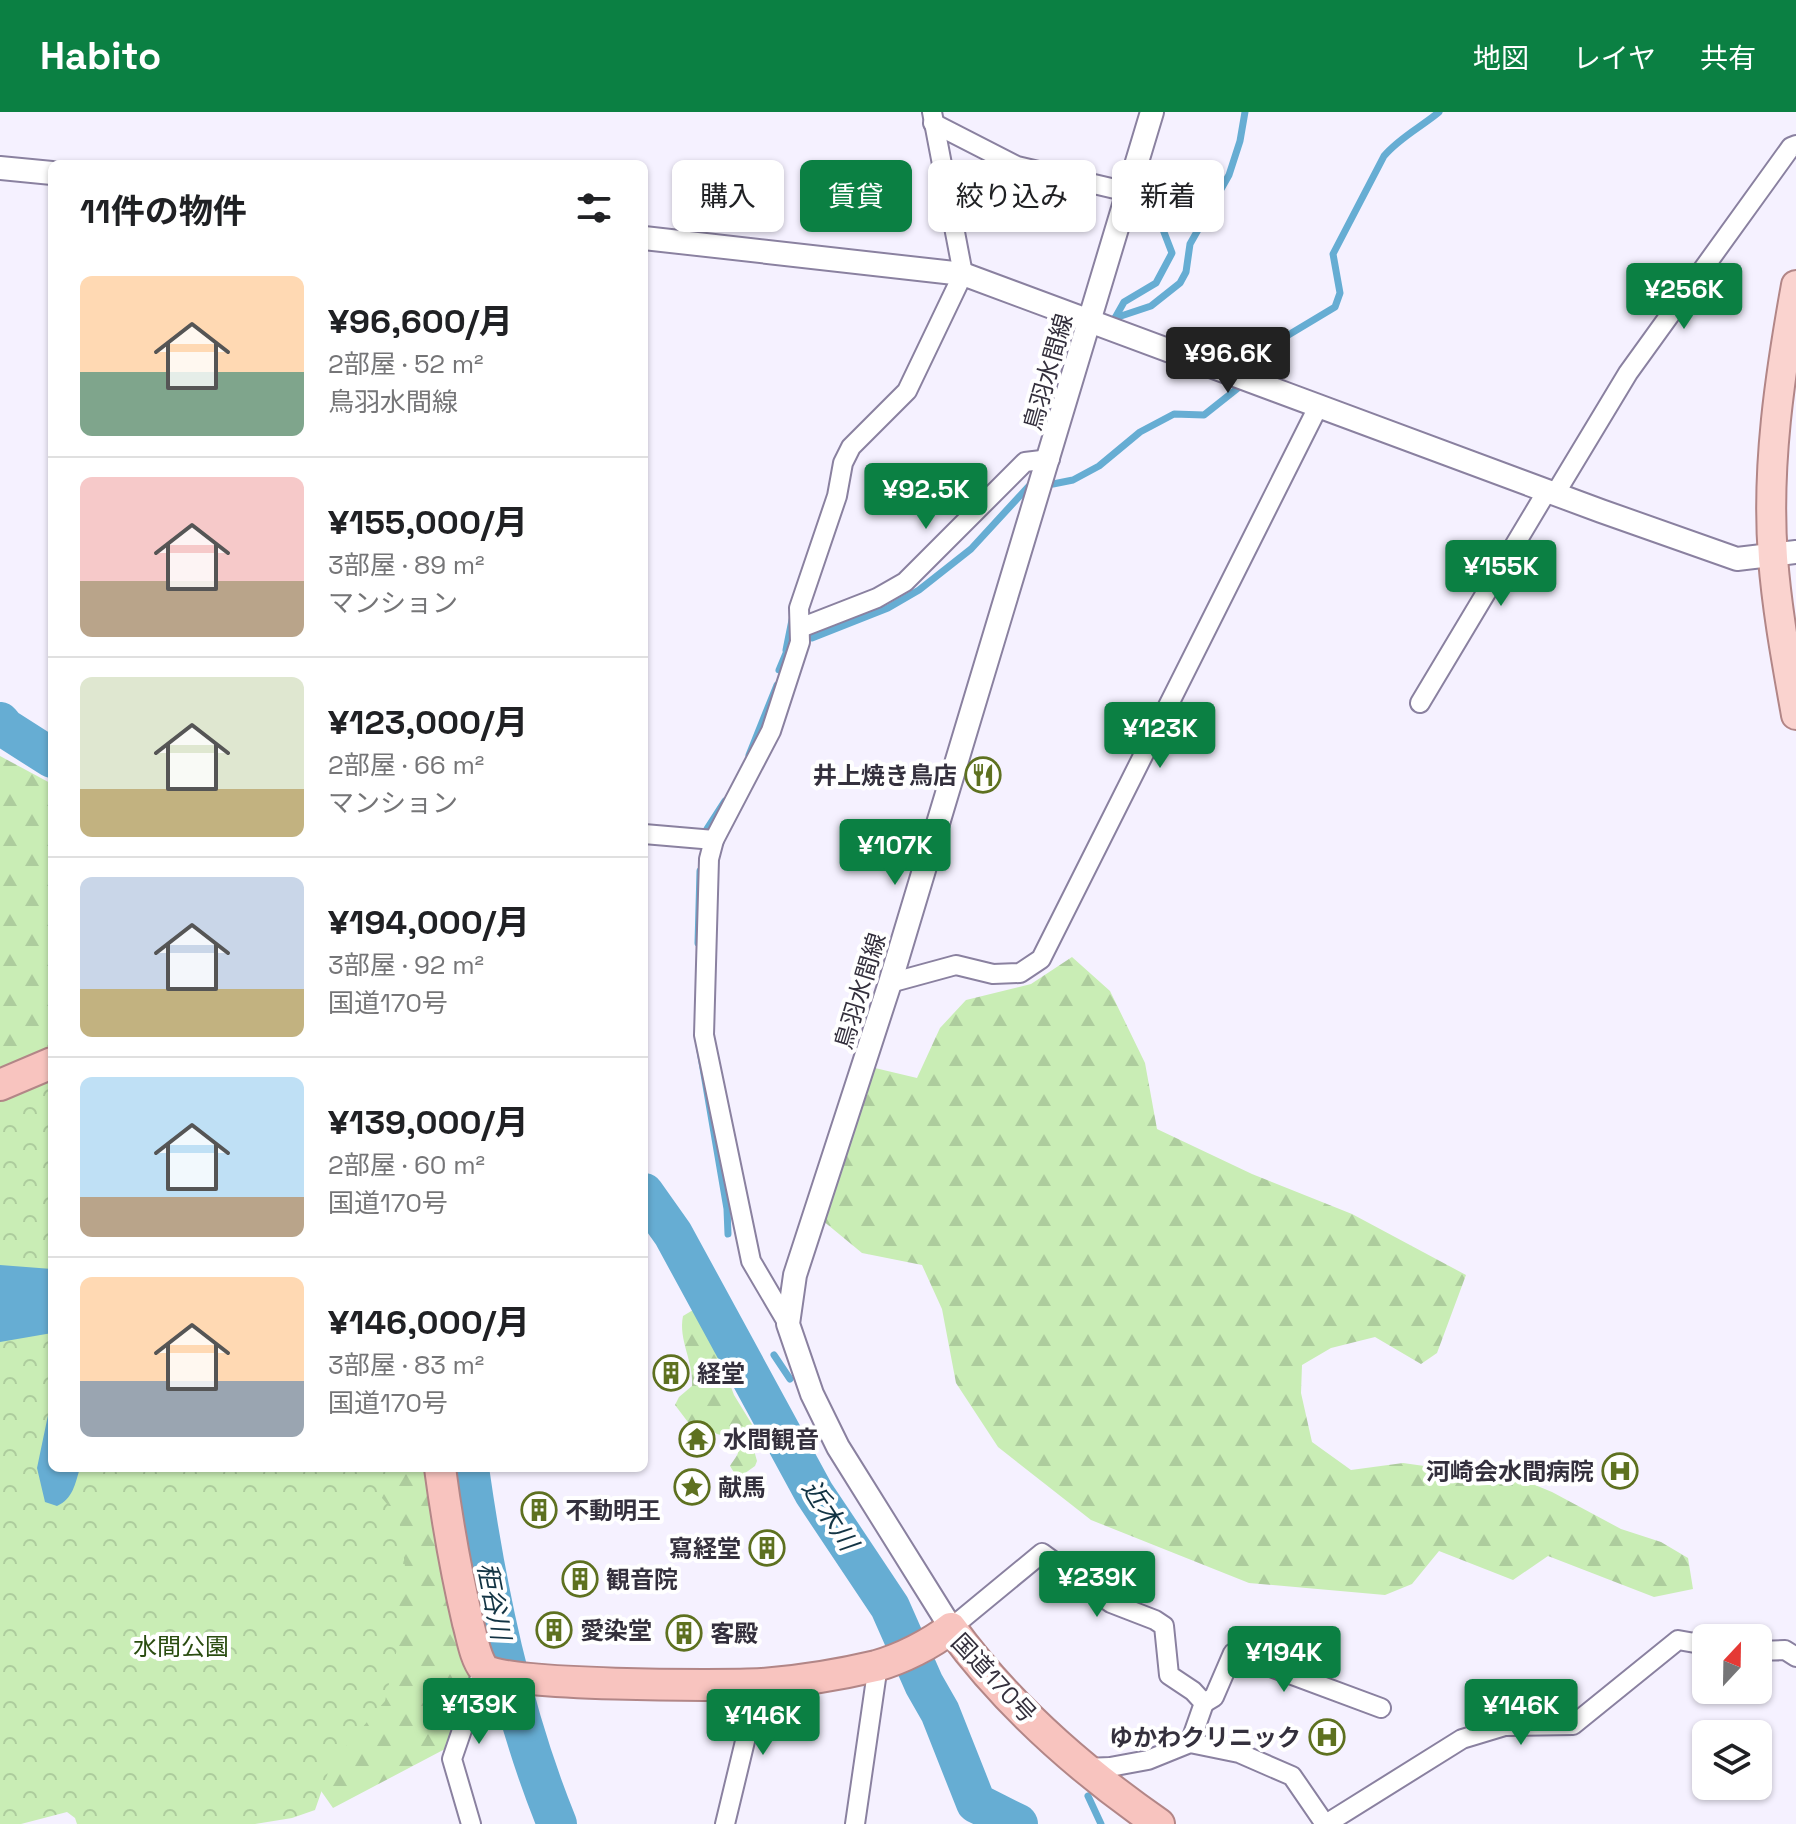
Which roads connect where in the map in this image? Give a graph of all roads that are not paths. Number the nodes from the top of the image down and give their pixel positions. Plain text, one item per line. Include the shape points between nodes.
1 (1152, 112) edge
2 (933, 118) edge
3 (1796, 145) edge
4 (1138, 160) edge
5 (0, 168) edge
6 (48, 173) edge
7 (1112, 188) edge
8 (1116, 232) edge
9 (648, 238) edge
10 (963, 274) junction
11 (1796, 285) edge
12 (1091, 319) junction
13 (1319, 405) junction
14 (1050, 459) junction
15 (1551, 493) junction
16 (1784, 554) edge
17 (800, 628) junction
18 (1420, 703) dead end
19 (1796, 715) edge
20 (648, 834) edge
21 (714, 840) junction
22 (890, 983) junction
23 (48, 1065) edge
24 (0, 1085) edge
25 (788, 1324) junction
26 (441, 1472) edge
27 (944, 1634) junction
28 (1692, 1642) edge
29 (1772, 1650) edge
30 (1796, 1657) edge
31 (884, 1663) junction
32 (488, 1672) junction
33 (746, 1685) junction
34 (1204, 1703) junction
35 (1381, 1708) dead end
36 (1190, 1743) junction
37 (1084, 1768) junction
38 (471, 1824) edge
39 (725, 1824) edge
40 (855, 1824) edge
41 (1159, 1824) edge
42 (1325, 1824) edge

1 - 4 street, 鳥羽水間線
2 - 7 street via 1017,166
2 - 10 street
3 - 15 street via 1628,373
5 - 6 street
8 - 12 street, 鳥羽水間線
9 - 10 street
10 - 12 street
10 - 17 street via 907,391 851,447 843,463 799,608
11 - 16 main road via 1774,449
12 - 13 street
12 - 14 street, 鳥羽水間線
13 - 15 street
13 - 22 street via 1041,959 1020,973 993,974 956,965
14 - 17 street via 1025,462 905,582
14 - 22 street, 鳥羽水間線
15 - 16 street via 1737,559
15 - 18 street
16 - 19 main road
17 - 21 street via 771,731
20 - 21 street
21 - 25 street via 707,891 704,1035 751,1261
22 - 25 street, 鳥羽水間線 via 795,1275
23 - 24 highway
25 - 27 street, 鳥羽水間線 via 812,1394 838,1447
26 - 32 highway via 459,1585 473,1642
27 - 31 highway, 国道170号
27 - 34 street via 1042,1553 1111,1603 1164,1626 1169,1675
27 - 37 highway, 国道170号
28 - 42 street via 1678,1640 1573,1725 1505,1726 1462,1739
29 - 30 street
31 - 33 highway, 国道170号
31 - 40 street
32 - 33 highway, 国道170号 via 545,1681
32 - 38 street via 452,1759
33 - 39 street via 746,1737
34 - 35 street via 1214,1697 1233,1653
34 - 36 street
36 - 37 street via 1148,1760
36 - 42 street via 1239,1753 1292,1776
37 - 41 highway, 国道170号

